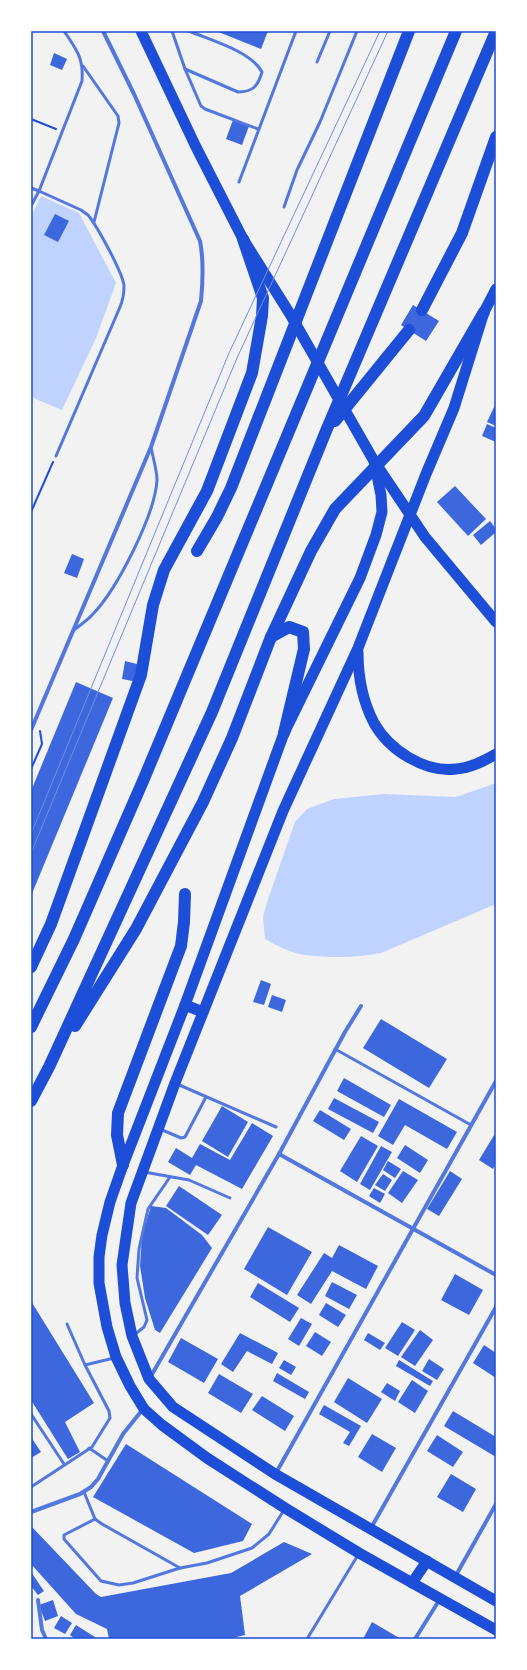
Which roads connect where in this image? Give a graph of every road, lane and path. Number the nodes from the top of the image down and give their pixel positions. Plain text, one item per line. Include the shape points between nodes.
1 (64, 31) edge
2 (103, 31) edge
3 (141, 31) edge
4 (172, 31) edge
5 (189, 31) edge
6 (296, 31) edge
7 (330, 31) edge
8 (357, 31) edge
9 (409, 31) edge
10 (456, 31) edge
11 (496, 31) edge
12 (317, 62) dead end
13 (83, 66) junction
14 (185, 69) junction
15 (31, 119) edge
16 (258, 128) junction
17 (63, 132) junction
18 (496, 137) edge
19 (239, 182) dead end
20 (31, 188) edge
21 (39, 191) junction
22 (31, 206) edge
23 (284, 207) dead end
24 (94, 222) junction
25 (243, 239) junction
26 (496, 289) edge
27 (422, 310) dead end
28 (484, 312) junction
29 (409, 330) dead end
30 (326, 431) junction
31 (151, 447) junction
32 (56, 456) joint
33 (374, 461) junction
34 (31, 512) edge
35 (196, 551) dead end
36 (496, 622) edge
37 (72, 631) junction
38 (271, 637) junction
39 (358, 648) junction
40 (31, 730) edge
41 (284, 733) junction
42 (42, 744) dead end
43 (496, 754) edge
44 (32, 768) edge
45 (184, 894) dead end
46 (31, 967) edge
47 (185, 1005) junction
48 (361, 1006) dead end
49 (204, 1012) junction
50 (31, 1027) edge
51 (335, 1049) junction
52 (49, 1067) junction
53 (496, 1081) edge
54 (175, 1083) junction
55 (206, 1097) junction
56 (31, 1101) edge
57 (472, 1125) junction
58 (276, 1127) dead end
59 (158, 1129) junction
60 (278, 1154) junction
61 (123, 1165) junction
62 (142, 1172) junction
63 (170, 1177) junction
64 (230, 1198) dead end
65 (414, 1228) junction
66 (496, 1275) edge
67 (496, 1307) edge
68 (67, 1324) dead end
69 (132, 1336) junction
70 (116, 1357) junction
71 (85, 1365) junction
72 (149, 1379) junction
73 (144, 1409) junction
74 (31, 1414) edge
75 (89, 1448) junction
76 (108, 1461) junction
77 (64, 1464) junction
78 (275, 1474) junction
79 (31, 1487) edge
80 (84, 1492) junction
81 (496, 1504) edge
82 (285, 1508) junction
83 (31, 1512) edge
84 (95, 1518) junction
85 (370, 1529) junction
86 (359, 1553) junction
87 (427, 1561) junction
88 (180, 1568) junction
89 (455, 1577) junction
90 (412, 1583) junction
91 (440, 1599) junction
92 (38, 1600) dead end
93 (496, 1601) edge
94 (496, 1630) edge
95 (46, 1639) edge
96 (306, 1639) edge
97 (415, 1639) edge

1 - 13 lane
2 - 31 street via 200,241 203,256 201,301
3 - 25 highway
4 - 14 lane
5 - 14 lane via 246,55 262,72 259,83 253,90 238,92
6 - 16 lane
7 - 12 lane
8 - 23 lane
9 - 35 highway via 231,488
10 - 50 highway via 143,781 74,939
11 - 30 highway
13 - 17 lane via 82,80
13 - 24 lane via 118,116 119,123
14 - 16 lane via 201,106
15 - 17 path
16 - 19 lane
17 - 21 lane
18 - 27 highway via 462,233
20 - 21 lane
21 - 22 lane
21 - 24 lane via 81,210
24 - 32 lane via 123,280 124,298
25 - 33 highway via 290,314
25 - 46 highway via 263,298 252,373 207,491 164,570 153,605 141,675 51,924
26 - 28 highway
28 - 38 highway via 424,416 335,509 311,551
28 - 39 highway via 454,408
29 - 30 highway
30 - 52 highway via 212,712
31 - 37 street
31 - 37 lane via 157,479 156,491 128,564 92,615
32 - 34 path
33 - 36 highway via 425,537
33 - 41 highway via 382,512 376,535 360,578
37 - 40 street
38 - 41 highway via 289,626 303,632 305,638
38 - 52 highway via 232,738 203,802 136,929
39 - 43 highway via 358,668 367,706 374,723 394,747 411,758 438,769 455,770 472,766
39 - 49 highway via 284,810
41 - 47 highway
42 - 44 path
45 - 61 highway via 181,946 118,1113 117,1135
47 - 49 highway
47 - 61 highway
48 - 51 street
49 - 54 highway
51 - 57 lane
51 - 60 street
52 - 56 highway
53 - 57 street
54 - 55 lane
54 - 59 highway
55 - 58 lane
55 - 59 lane via 185,1137 181,1138
57 - 65 street
59 - 62 highway
60 - 65 street
60 - 72 street
61 - 70 highway via 110,1202 99,1257 102,1302
62 - 63 lane
62 - 69 highway via 131,1203 122,1265 125,1303
63 - 64 lane via 188,1180
63 - 69 lane via 154,1198 144,1221 139,1249 138,1278 147,1320 144,1327
65 - 66 street
65 - 78 street
67 - 85 street
68 - 71 lane
69 - 72 highway
70 - 71 lane
70 - 73 highway
71 - 75 lane via 110,1411 110,1418
72 - 78 highway via 173,1407
73 - 76 street via 129,1427
73 - 82 highway via 184,1442
74 - 77 lane
75 - 76 lane
75 - 77 lane
76 - 80 street via 95,1483
77 - 79 lane
78 - 85 highway
80 - 83 street
80 - 84 lane
81 - 89 street
82 - 86 highway
82 - 88 lane via 263,1540 252,1548 207,1563
84 - 88 lane
84 - 88 lane via 63,1536 101,1581 115,1585 133,1583
85 - 87 highway
86 - 90 highway
86 - 96 lane
87 - 89 highway
87 - 90 highway
89 - 93 highway
90 - 91 highway
91 - 94 highway
91 - 97 street
92 - 95 street via 42,1630

